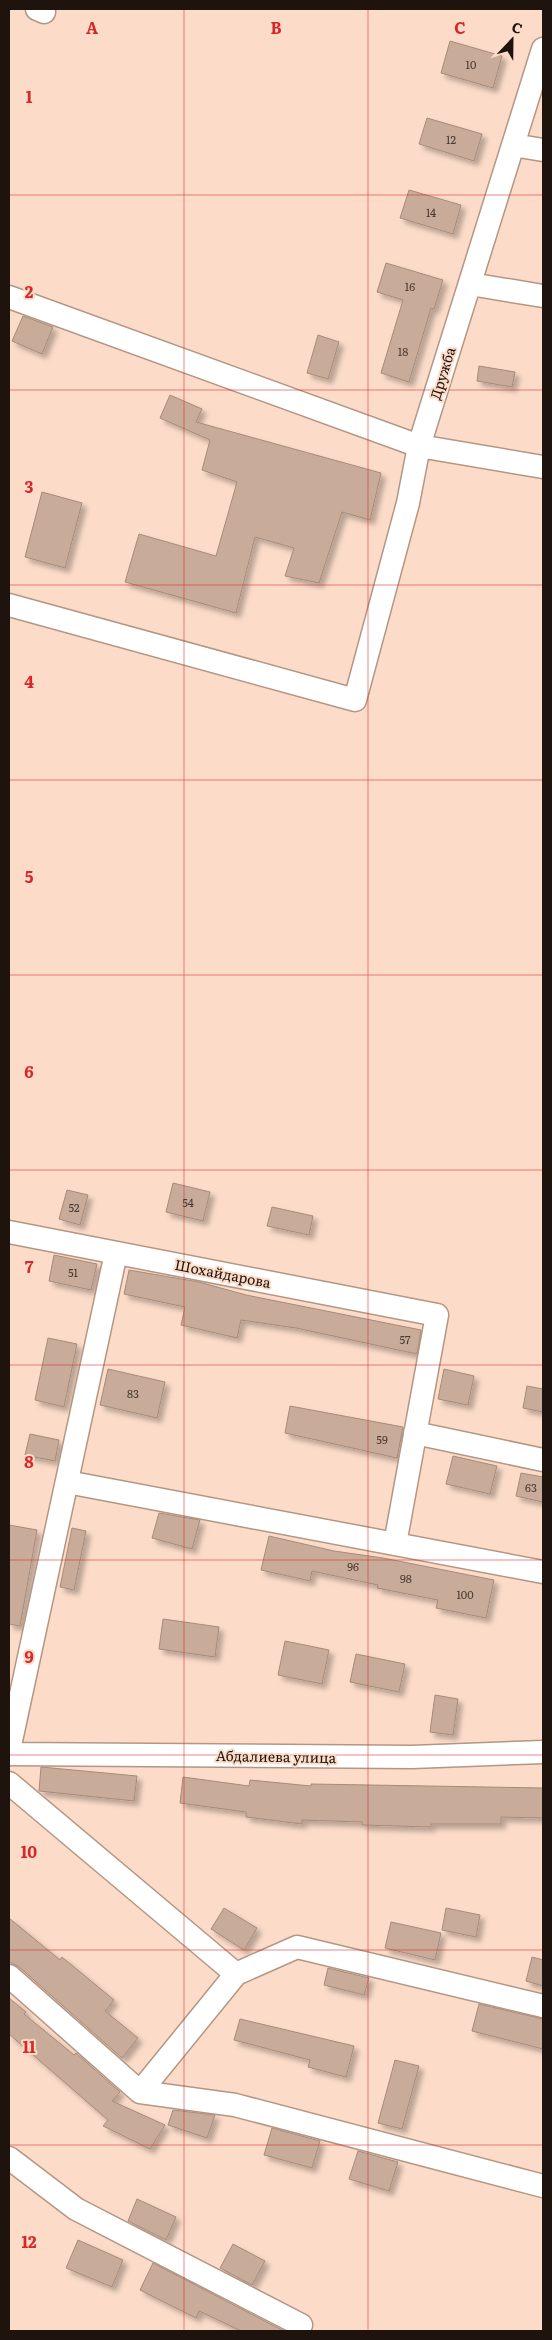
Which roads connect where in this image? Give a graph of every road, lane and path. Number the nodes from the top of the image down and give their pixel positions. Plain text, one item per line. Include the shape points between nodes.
1 (543, 49) edge
2 (513, 144) junction
3 (543, 150) edge
4 (470, 284) junction
5 (543, 296) edge
6 (9, 297) edge
7 (420, 446) junction
8 (543, 467) edge
9 (9, 605) edge
10 (9, 1232) edge
11 (116, 1253) junction
12 (415, 1433) junction
13 (543, 1460) edge
14 (67, 1482) junction
15 (395, 1544) junction
16 (543, 1572) edge
17 (9, 1752) edge
18 (543, 1752) edge
19 (9, 1783) edge
20 (236, 1974) junction
21 (9, 1976) edge
22 (543, 2006) edge
23 (140, 2092) junction
24 (9, 2158) edge
25 (543, 2186) edge
26 (301, 2325) dead end

1 - 2 street, Дружба
2 - 3 street
2 - 4 street, Дружба
4 - 5 street
4 - 7 street, Дружба
6 - 7 street
7 - 8 street
7 - 9 street, Дружба via 408,503 355,700
10 - 11 street, Шохайдарова
11 - 12 street, Шохайдарова via 437,1315
11 - 14 street
12 - 13 street
12 - 15 street
14 - 15 street
14 - 17 street
15 - 16 street
17 - 18 street, Абдалиева улица via 412,1757
19 - 20 street
20 - 22 street via 297,1946
20 - 23 street
21 - 23 street
23 - 25 street via 235,2105
24 - 26 street via 76,2209

